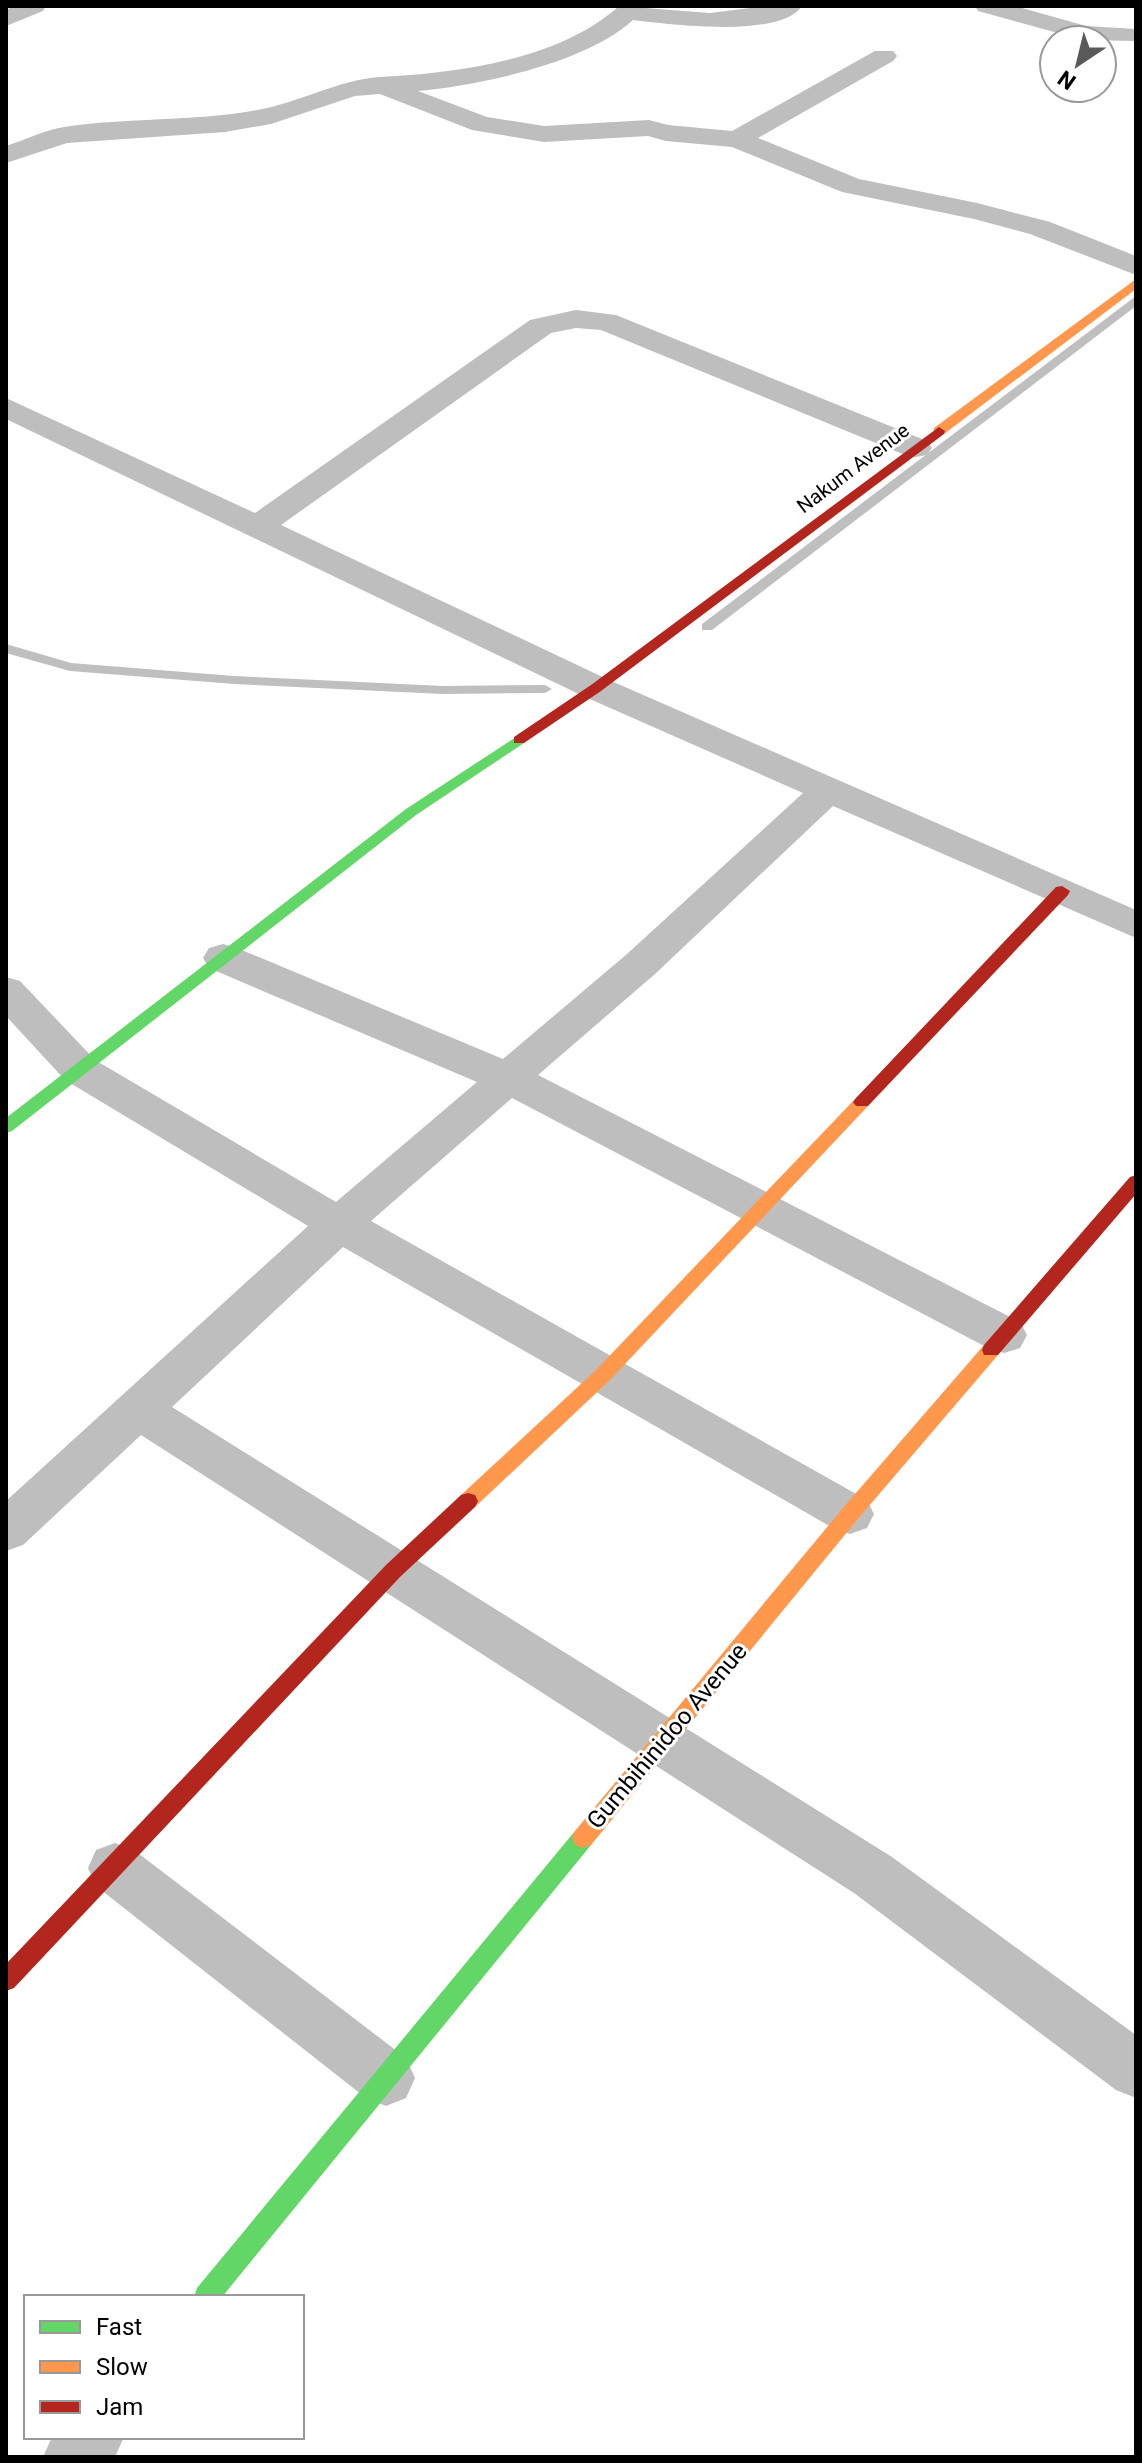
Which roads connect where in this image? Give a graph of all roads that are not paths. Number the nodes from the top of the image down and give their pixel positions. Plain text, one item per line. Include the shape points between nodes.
1 (34, 6) edge
2 (790, 6) edge
3 (987, 6) edge
4 (631, 9) edge
5 (6, 19) edge
6 (1129, 35) dead end
7 (884, 56) dead end
8 (380, 85) junction
9 (737, 139) junction
10 (6, 155) edge
11 (1136, 266) edge
12 (1136, 283) edge
13 (6, 407) edge
14 (916, 448) junction
15 (257, 527) junction
16 (596, 688) junction
17 (829, 789) junction
18 (1062, 891) junction
19 (1136, 925) edge
20 (223, 958) junction
21 (6, 991) edge
22 (80, 1070) junction
23 (508, 1078) junction
24 (6, 1127) edge
25 (1136, 1182) edge
26 (761, 1208) junction
27 (339, 1224) junction
28 (1004, 1335) junction
29 (602, 1376) junction
30 (138, 1409) junction
31 (850, 1514) junction
32 (6, 1531) edge
33 (393, 1571) junction
34 (664, 1741) junction
35 (115, 1868) junction
36 (6, 1980) edge
37 (1136, 2070) edge
38 (386, 2078) junction
39 (208, 2295) edge
40 (90, 2439) edge
41 (75, 2457) edge

1 - 5 street
2 - 4 street via 763,18 719,21
3 - 6 street via 1085,33
4 - 8 street via 573,47 449,80
7 - 9 street
8 - 9 street via 481,124 544,134 638,128
8 - 10 street via 271,116 64,135
9 - 11 street via 852,186 1040,228
12 - 14 street, Nakum Avenue
13 - 15 street
14 - 15 street via 606,321 576,319 541,326
14 - 16 street, Nakum Avenue
15 - 16 street
16 - 17 street
16 - 20 street, Nakum Avenue via 411,812
17 - 18 street
17 - 23 street via 641,964
18 - 19 street
18 - 26 street
20 - 22 street, Nakum Avenue
20 - 23 street
21 - 22 street
22 - 24 street, Nakum Avenue
22 - 27 street
23 - 26 street
23 - 27 street
25 - 28 street, Gumbihinidoo Avenue
26 - 28 street
26 - 29 street
27 - 29 street
27 - 30 street
28 - 31 street, Gumbihinidoo Avenue
29 - 31 street
29 - 33 street
30 - 32 street
30 - 33 street
31 - 34 street, Gumbihinidoo Avenue
33 - 34 street
33 - 35 street
34 - 37 street via 873,1875
34 - 38 street, Gumbihinidoo Avenue
35 - 36 street
35 - 38 street
38 - 39 street, Gumbihinidoo Avenue
40 - 41 street

